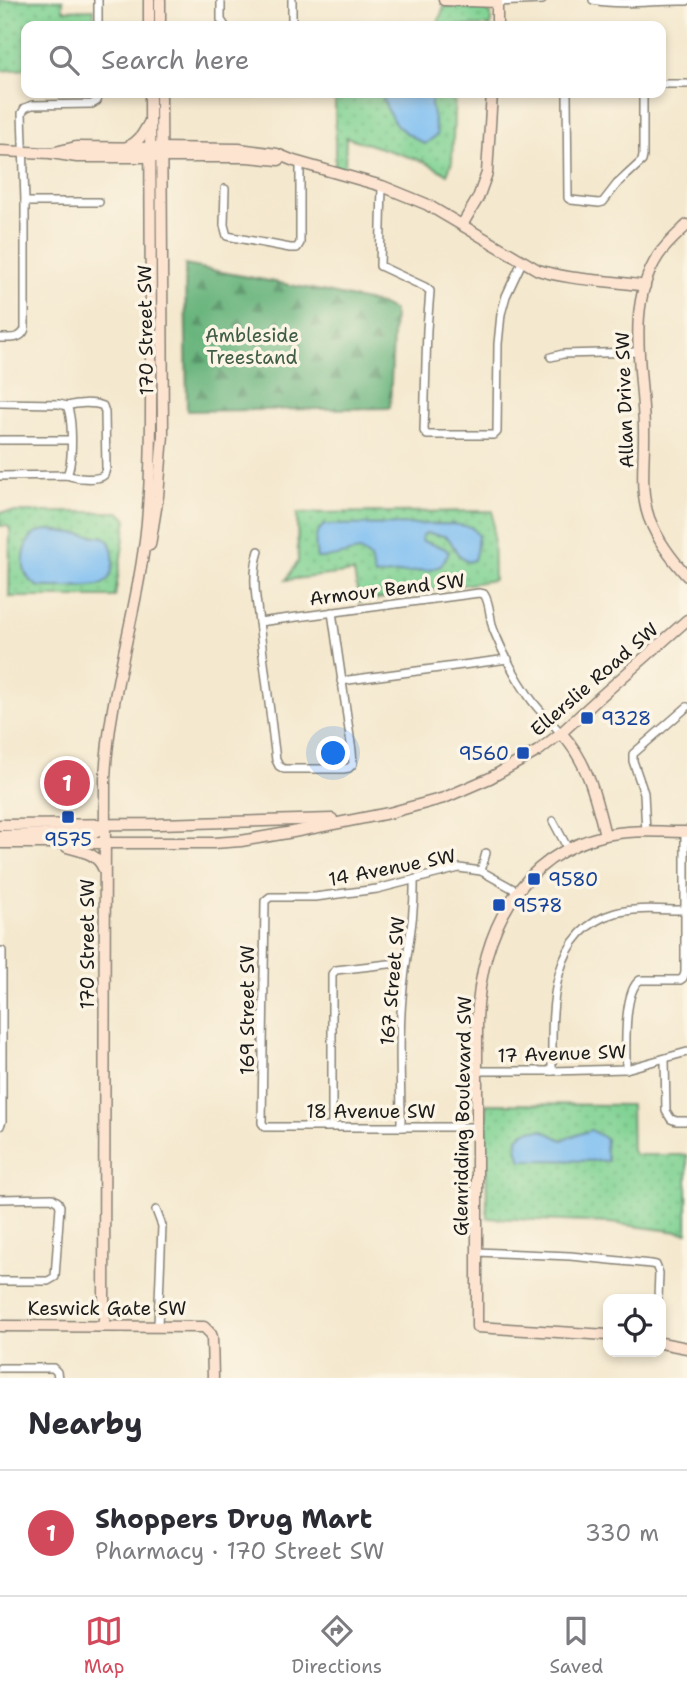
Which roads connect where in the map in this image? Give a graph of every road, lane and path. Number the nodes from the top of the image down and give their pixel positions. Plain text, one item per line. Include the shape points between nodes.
1 (98, 0) edge
2 (149, 0) edge
3 (160, 0) edge
4 (221, 0) edge
5 (292, 0) edge
6 (444, 0) edge
7 (542, 0) edge
8 (593, 0) edge
9 (687, 1) edge
10 (497, 2) junction
11 (98, 21) edge
12 (149, 21) edge
13 (160, 21) edge
14 (222, 21) edge
15 (292, 21) edge
16 (497, 21) edge
17 (666, 84) edge
18 (687, 84) edge
19 (97, 98) edge
20 (150, 98) edge
21 (160, 98) edge
22 (492, 98) edge
23 (567, 98) edge
24 (643, 98) edge
25 (150, 120) junction
26 (127, 148) junction
27 (0, 151) edge
28 (23, 152) junction
29 (51, 153) junction
30 (155, 153) junction
31 (134, 158) junction
32 (297, 162) junction
33 (150, 180) junction
34 (382, 186) junction
35 (225, 189) dead end
36 (25, 202) junction
37 (99, 202) dead end
38 (462, 225) junction
39 (687, 225) edge
40 (522, 262) junction
41 (645, 286) junction
42 (0, 338) edge
43 (639, 352) junction
44 (551, 357) dead end
45 (0, 403) edge
46 (67, 406) junction
47 (0, 440) edge
48 (70, 440) junction
49 (67, 475) junction
50 (0, 477) edge
51 (259, 551) dead end
52 (142, 565) junction
53 (687, 576) edge
54 (332, 612) junction
55 (687, 620) edge
56 (259, 622) junction
57 (508, 659) junction
58 (341, 681) junction
59 (687, 708) edge
60 (561, 733) junction
61 (364, 818) junction
62 (553, 821) dead end
63 (229, 822) junction
64 (104, 824) junction
65 (0, 825) edge
66 (646, 832) junction
67 (686, 832) edge
68 (606, 835) junction
69 (0, 836) edge
70 (0, 843) edge
71 (53, 843) junction
72 (105, 844) junction
73 (568, 849) junction
74 (486, 853) dead end
75 (481, 871) junction
76 (104, 874) junction
77 (414, 880) junction
78 (517, 891) junction
79 (266, 899) joint
80 (685, 910) junction
81 (2, 951) dead end
82 (406, 962) junction
83 (1, 984) edge
84 (687, 1052) edge
85 (665, 1059) junction
86 (626, 1069) junction
87 (478, 1071) junction
88 (552, 1071) junction
89 (687, 1121) edge
90 (264, 1125) joint
91 (0, 1126) edge
92 (332, 1126) junction
93 (401, 1127) junction
94 (477, 1127) junction
95 (0, 1199) edge
96 (156, 1210) dead end
97 (477, 1252) junction
98 (0, 1281) edge
99 (658, 1294) edge
100 (0, 1326) edge
101 (104, 1326) junction
102 (158, 1326) junction
103 (603, 1335) edge
104 (666, 1344) edge
105 (687, 1348) edge
106 (0, 1368) edge
107 (58, 1378) edge
108 (213, 1378) edge

1 - 11 street
2 - 12 main road
3 - 13 main road
4 - 14 street
5 - 15 street
6 - 10 main road
7 - 10 street
8 - 9 street
10 - 16 main road
17 - 18 street
19 - 28 street via 88,105 25,108
20 - 25 main road, 170 Street SW
21 - 30 main road, 170 Street SW
22 - 38 main road via 487,173
23 - 24 street via 568,198 599,203 642,161
25 - 26 main road via 136,144
25 - 30 main road, 170 Street SW
26 - 29 main road via 76,147
26 - 30 main road
27 - 28 main road
28 - 29 main road
28 - 36 street
29 - 31 main road
30 - 31 main road
30 - 32 main road
30 - 33 main road, 170 Street SW
30 - 52 main road, 170 Street SW via 163,435 152,540
31 - 33 main road
32 - 34 main road
32 - 35 street via 297,248 227,236
33 - 52 main road, 170 Street SW via 151,443
34 - 38 main road
34 - 40 street via 380,266 430,291 427,435 497,432 501,314
36 - 37 street
36 - 42 street via 25,329 14,338
38 - 40 main road
39 - 41 main road, Allan Drive SW via 659,256
40 - 41 main road via 558,276
41 - 43 main road, Allan Drive SW via 639,310
43 - 44 street
43 - 53 main road, Allan Drive SW via 645,503 663,547
45 - 46 street
46 - 48 street
46 - 49 street via 103,406 106,469 99,477
47 - 48 street
48 - 49 street
49 - 50 street
51 - 56 street via 254,573
52 - 64 main road, 170 Street SW via 114,696
54 - 56 street, Armour Bend SW
54 - 57 street, Armour Bend SW via 484,594 493,629
54 - 58 street
55 - 60 main road, Ellerslie Road SW
56 - 58 street via 279,766 343,769 353,764
57 - 58 street
57 - 60 street, Armour Bend SW via 529,696
59 - 66 street via 633,757 644,793
60 - 61 main road, Ellerslie Road SW via 513,766 465,790 417,807
60 - 68 main road via 590,779
61 - 63 main road, Ellerslie Road SW
61 - 72 main road, Ellerslie Road SW via 241,841
62 - 73 street
63 - 64 main road, Ellerslie Road SW
63 - 72 main road via 211,827 118,829
64 - 65 main road, Ellerslie Road SW
64 - 69 main road via 93,833
64 - 72 main road, 170 Street SW
66 - 67 main road, Glenridding Boulevard SW
66 - 68 main road, Glenridding Boulevard SW
67 - 80 street
68 - 73 main road, Glenridding Boulevard SW
70 - 71 main road, Ellerslie Road SW
71 - 72 main road, Ellerslie Road SW
71 - 76 main road via 95,857
72 - 76 main road, 170 Street SW
73 - 78 main road, Glenridding Boulevard SW
74 - 75 street, 14 Avenue SW
75 - 77 street, 14 Avenue SW via 459,868
75 - 78 street, 14 Avenue SW
76 - 101 main road, 170 Street SW
77 - 79 street, 14 Avenue SW via 341,894
77 - 82 street, 167 Street SW
78 - 87 main road, Glenridding Boulevard SW via 498,923 486,958 478,1007
79 - 90 street, 169 Street SW
80 - 86 street via 683,978 639,980 632,988
80 - 88 street via 614,913 599,919 571,944 553,1003
81 - 83 street
82 - 92 street via 332,974
82 - 93 street, 167 Street SW via 400,1023
83 - 91 street
84 - 85 street, 17 Avenue SW
85 - 86 street, 17 Avenue SW
85 - 89 street via 666,1111 671,1119
86 - 88 street, 17 Avenue SW
87 - 88 street, 17 Avenue SW
87 - 94 main road, Glenridding Boulevard SW
90 - 92 street, 18 Avenue SW
92 - 93 street, 18 Avenue SW
93 - 94 street, 18 Avenue SW
94 - 97 main road, Glenridding Boulevard SW
95 - 98 street via 52,1198 60,1206 55,1278
96 - 102 street via 162,1226
97 - 99 street via 646,1262 656,1265
97 - 103 main road, Glenridding Boulevard SW via 477,1327
100 - 101 main road, Keswick Gate SW
101 - 102 main road, Keswick Gate SW
102 - 108 main road, Keswick Gate SW via 204,1327 213,1343
104 - 105 main road
106 - 107 street via 53,1368

